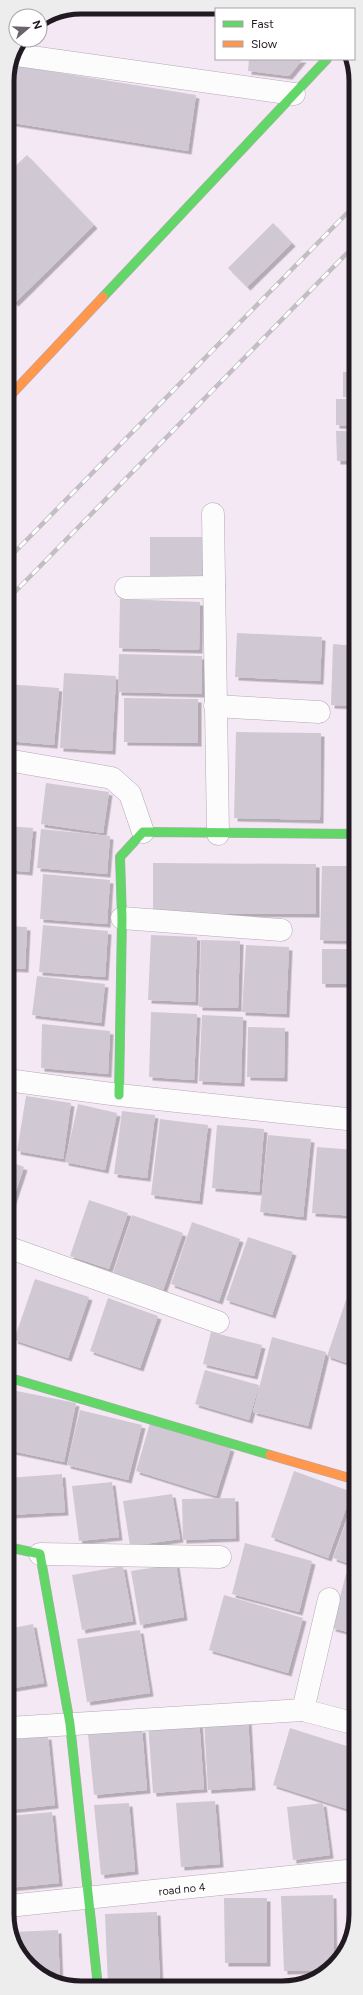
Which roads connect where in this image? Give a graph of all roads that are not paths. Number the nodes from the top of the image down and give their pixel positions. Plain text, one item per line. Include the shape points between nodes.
1 (19, 55) edge
2 (326, 60) edge
3 (294, 94) junction
4 (14, 392) edge
5 (213, 514) dead end
6 (214, 587) junction
7 (126, 588) dead end
8 (215, 706) junction
9 (319, 712) dead end
10 (14, 761) edge
11 (143, 832) junction
12 (218, 834) junction
13 (349, 834) edge
14 (122, 918) junction
15 (281, 930) dead end
16 (14, 1081) edge
17 (119, 1096) junction
18 (349, 1119) edge
19 (14, 1249) edge
20 (218, 1322) dead end
21 (14, 1379) edge
22 (349, 1478) edge
23 (14, 1548) edge
24 (40, 1554) junction
25 (220, 1557) dead end
26 (329, 1599) dead end
27 (303, 1710) junction
28 (349, 1722) edge
29 (70, 1724) junction
30 (14, 1728) edge
31 (349, 1871) edge
32 (90, 1899) junction
33 (14, 1905) edge
34 (97, 1981) edge

1 - 3 street
2 - 3 street
3 - 4 street
5 - 6 street
6 - 7 street
6 - 8 street
8 - 9 street
8 - 12 street
10 - 11 street via 112,778 130,794
11 - 12 street
11 - 14 street via 120,857
12 - 13 street
14 - 15 street
14 - 17 street
16 - 17 street
17 - 18 street
19 - 20 street
21 - 22 street
23 - 24 street
24 - 25 street
24 - 29 street
26 - 27 street
27 - 28 street
27 - 29 street
29 - 30 street
29 - 32 street
31 - 32 street, road no 4
32 - 33 street, road no 4
32 - 34 street

